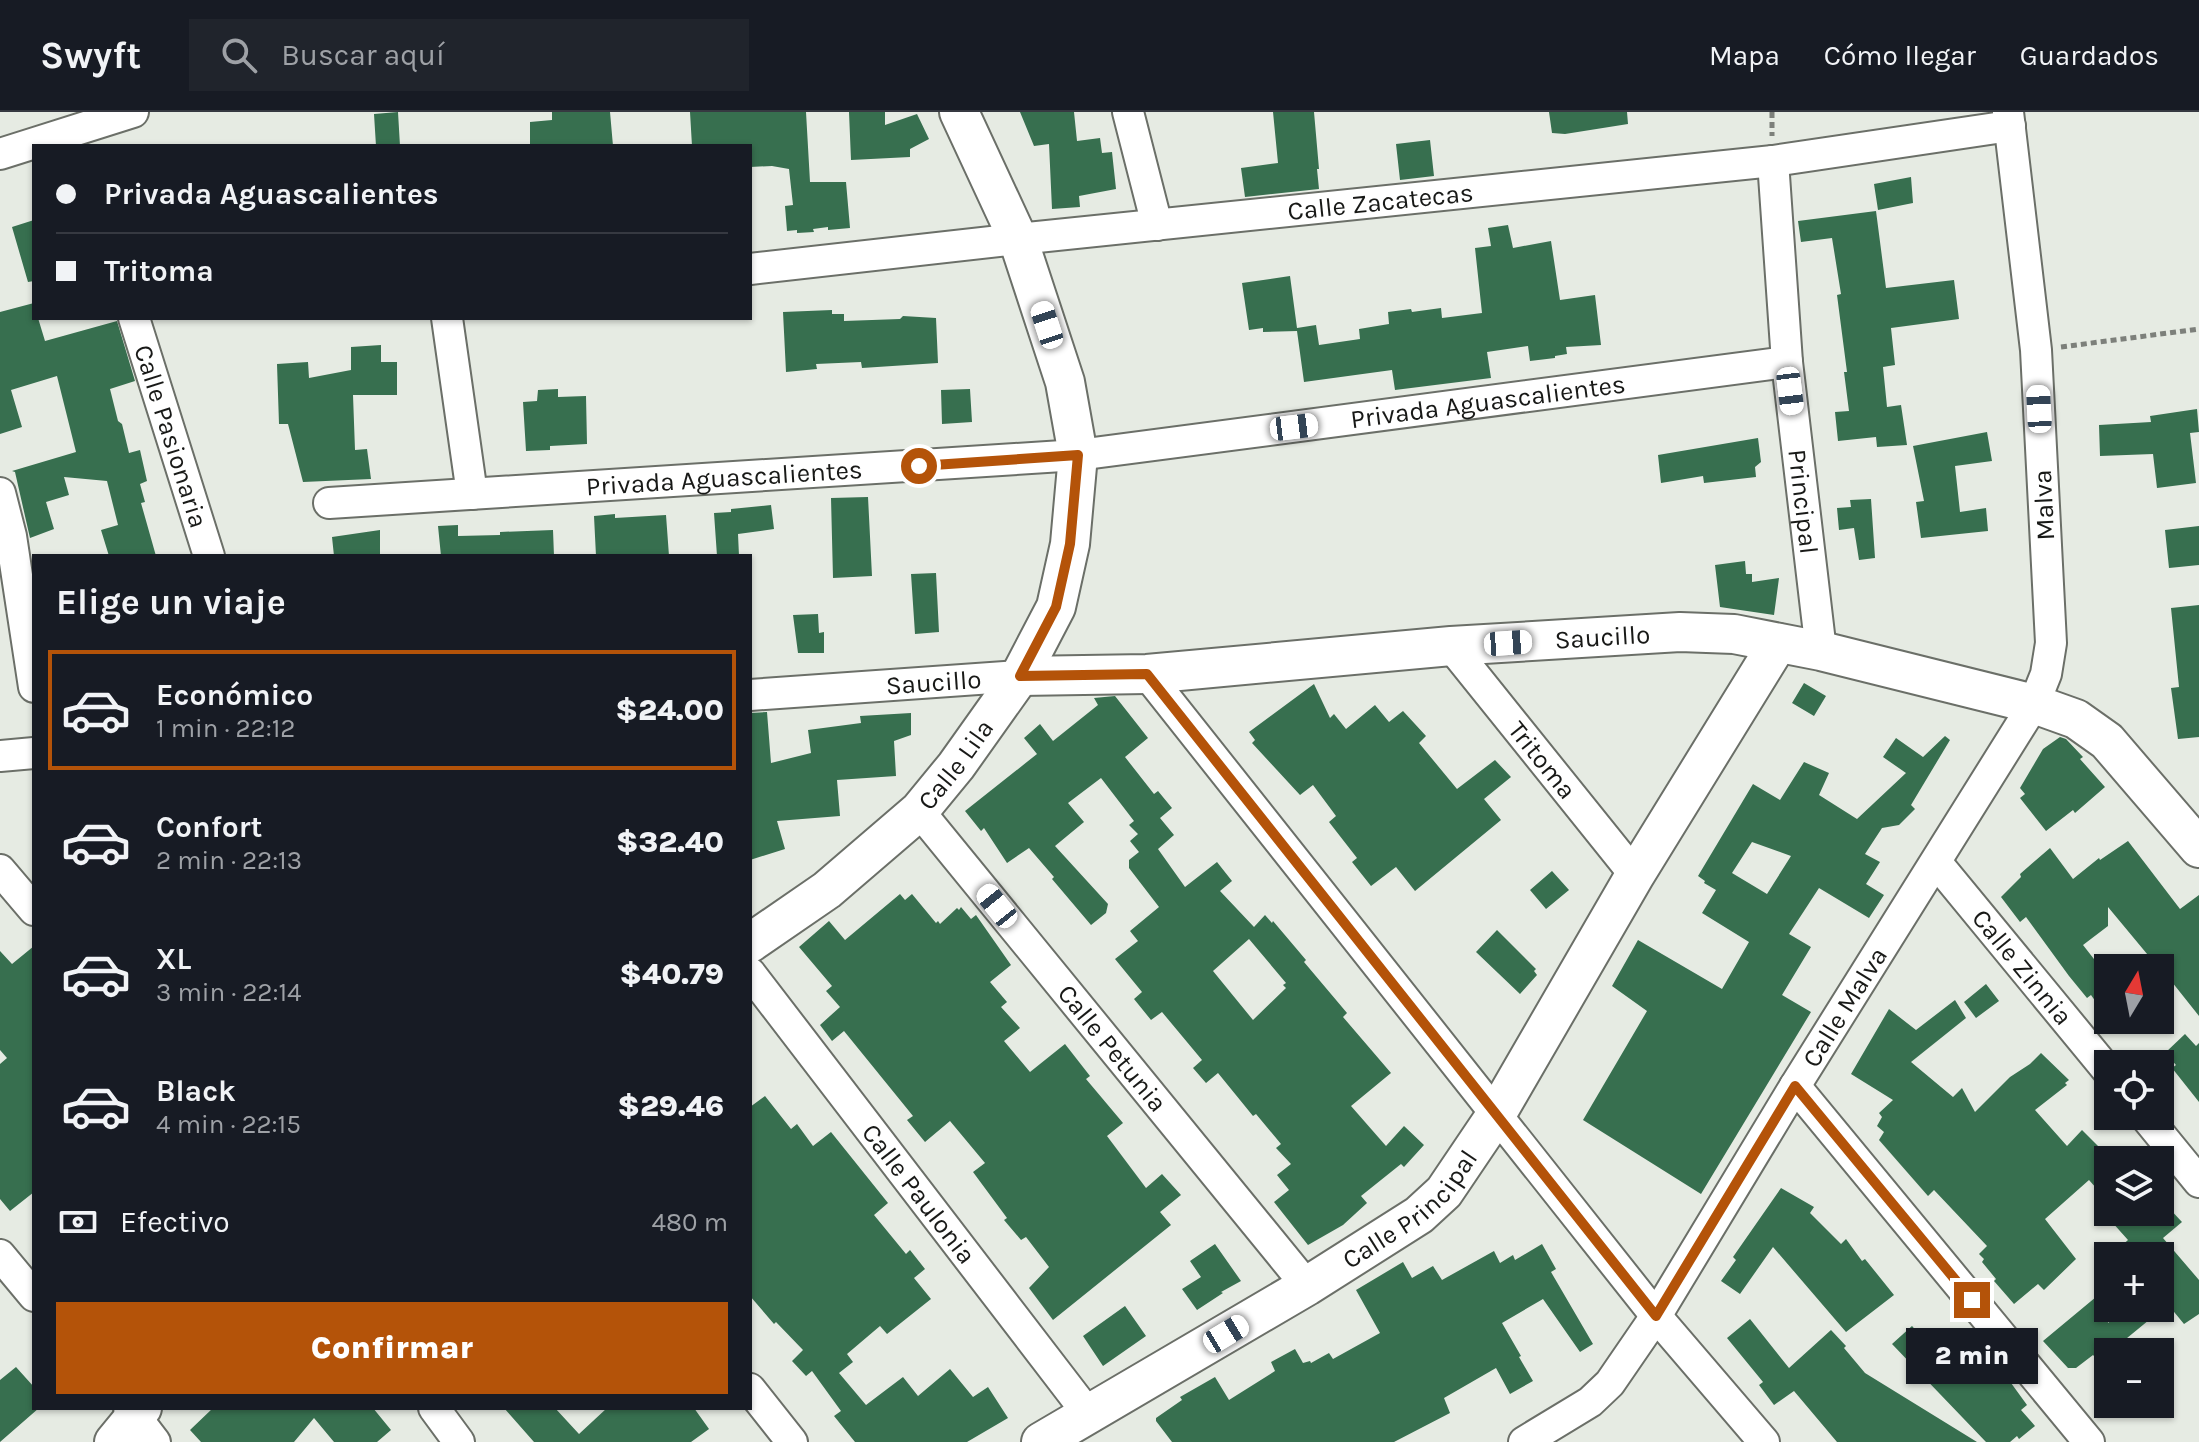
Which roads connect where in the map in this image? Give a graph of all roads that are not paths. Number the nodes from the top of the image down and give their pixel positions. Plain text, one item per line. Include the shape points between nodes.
1 (133, 112) edge
2 (959, 112) edge
3 (1128, 112) edge
4 (2009, 119) edge
5 (75, 129) edge
6 (0, 154) edge
7 (1773, 161) junction
8 (1157, 225) junction
9 (1018, 239) junction
10 (752, 269) edge
11 (135, 320) edge
12 (447, 320) edge
13 (1787, 362) junction
14 (1078, 455) junction
15 (0, 493) edge
16 (472, 494) junction
17 (329, 503) dead end
18 (208, 554) edge
19 (1778, 643) junction
20 (1451, 646) junction
21 (1821, 651) junction
22 (32, 674) edge
23 (1147, 674) junction
24 (1020, 676) junction
25 (752, 695) edge
26 (2034, 704) junction
27 (32, 753) edge
28 (0, 756) edge
29 (919, 811) junction
30 (2199, 848) edge
31 (1936, 862) junction
32 (0, 870) edge
33 (1635, 875) junction
34 (32, 908) edge
35 (752, 942) edge
36 (752, 976) edge
37 (2094, 1054) edge
38 (1795, 1086) junction
39 (1496, 1115) junction
40 (2156, 1130) edge
41 (2199, 1182) edge
42 (0, 1255) edge
43 (1307, 1286) junction
44 (32, 1294) edge
45 (1656, 1316) junction
46 (752, 1392) edge
47 (435, 1410) edge
48 (1089, 1415) junction
49 (459, 1442) edge
50 (792, 1442) edge
51 (1041, 1442) edge
52 (1524, 1442) edge
53 (1764, 1442) edge
54 (2089, 1442) edge

1 - 5 street
2 - 9 street, Calle Lila
3 - 8 street
4 - 7 street, Calle Zacatecas
4 - 26 street, Malva via 2036,350 2051,643
5 - 6 street
7 - 8 street, Calle Zacatecas
7 - 13 street, Principal
8 - 9 street, Calle Zacatecas
9 - 10 street, Calle Zacatecas
9 - 14 street, Calle Lila via 1065,382
11 - 18 street, Calle Pasionaria
12 - 16 street
13 - 14 street, Privada Aguascalientes
13 - 21 street, Principal
14 - 16 street, Privada Aguascalientes
14 - 24 street, Calle Lila via 1070,544 1056,607
15 - 22 street
16 - 17 street, Privada Aguascalientes
19 - 20 street, Saucillo via 1734,634 1680,632
19 - 21 street, Saucillo
19 - 33 street, Calle Principal
20 - 23 street, Saucillo
20 - 33 street, Tritoma
21 - 26 street, Saucillo
23 - 24 street, Saucillo
23 - 39 street
24 - 25 street, Saucillo
24 - 29 street, Calle Lila
26 - 30 street, Saucillo via 2076,719 2107,741
26 - 31 street, Calle Malva
27 - 28 street
29 - 35 street, Calle Lila via 827,890
29 - 43 street, Calle Petunia
31 - 37 street, Calle Zinnia
31 - 38 street, Calle Malva
32 - 34 street
33 - 39 street, Calle Principal
36 - 48 street, Calle Paulonia
38 - 45 street, Calle Malva
38 - 54 street
39 - 43 street, Calle Principal via 1444,1192 1419,1215
39 - 45 street
40 - 41 street
42 - 44 street
43 - 48 street, Calle Principal
45 - 52 street, Calle Malva via 1610,1383 1590,1402
45 - 53 street
46 - 50 street
47 - 49 street
48 - 51 street, Calle Principal

